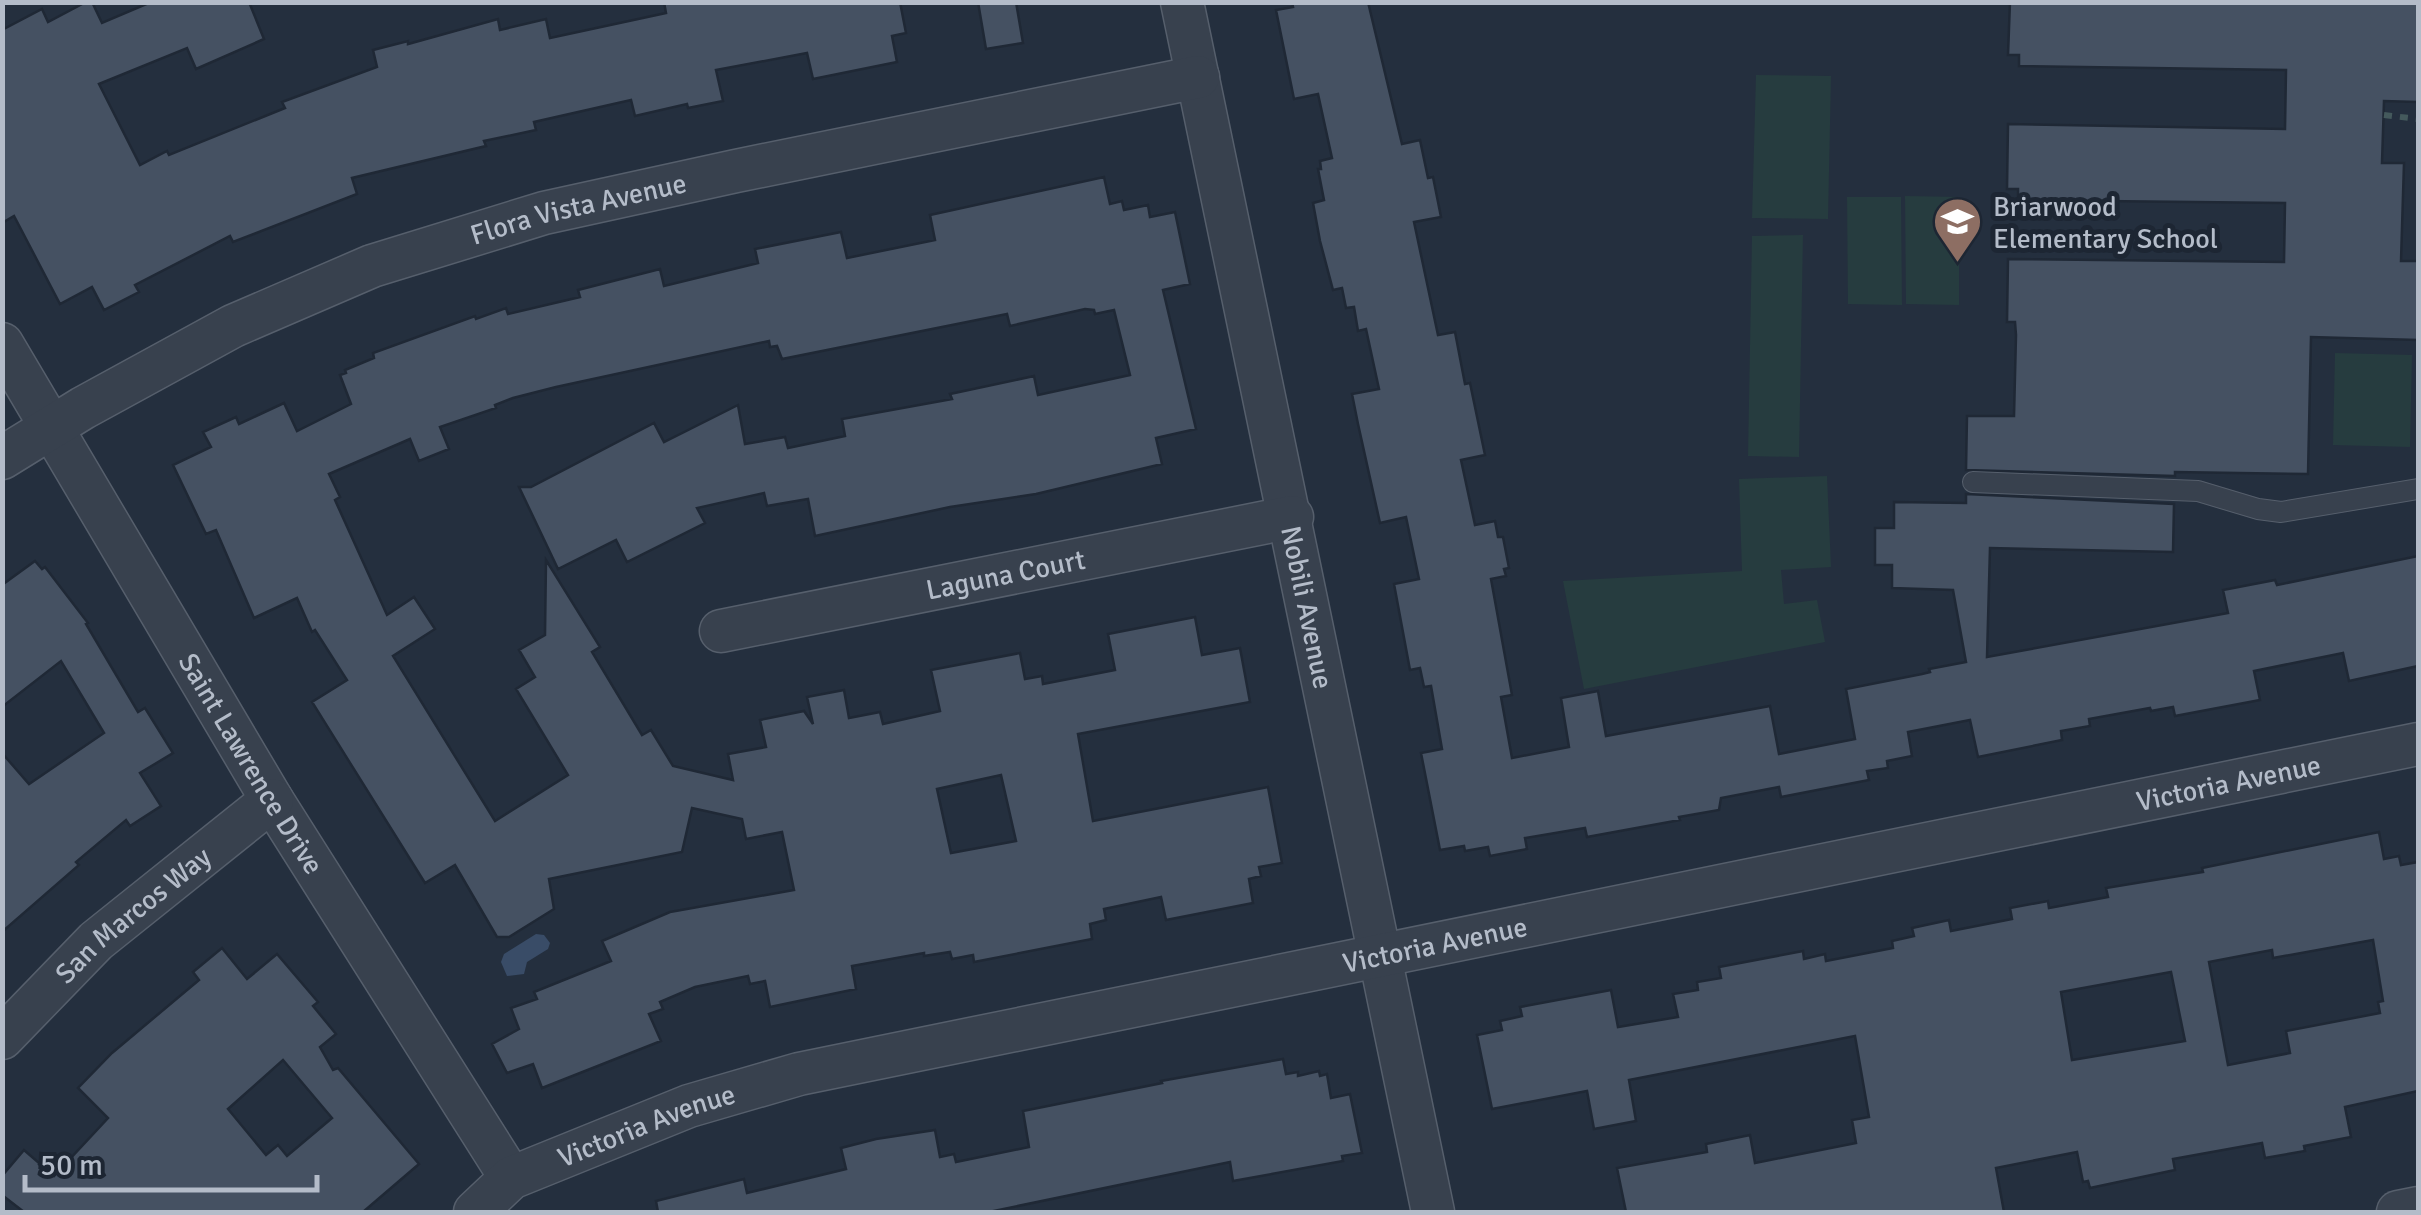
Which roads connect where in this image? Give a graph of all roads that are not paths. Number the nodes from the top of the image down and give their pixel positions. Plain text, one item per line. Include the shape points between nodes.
1 (1182, 2) edge
2 (1198, 77) junction
3 (2, 344) edge
4 (54, 426) junction
5 (2, 458) edge
6 (1974, 482) dead end
7 (2418, 490) edge
8 (1292, 517) junction
9 (721, 630) dead end
10 (2418, 744) edge
11 (272, 800) junction
12 (1380, 956) junction
13 (2, 1038) edge
14 (511, 1178) junction
15 (2418, 1208) edge
16 (475, 1212) edge
17 (1433, 1212) edge
18 (2398, 1212) edge

1 - 2 street, Nobili Avenue
2 - 4 street, Flora Vista Avenue via 544,213 372,266 232,326
2 - 8 street, Nobili Avenue
3 - 4 street, Saint Lawrence Drive
4 - 5 street, Flora Vista Avenue
4 - 11 street, Saint Lawrence Drive
6 - 7 lane via 2198,491 2281,512
8 - 9 street, Laguna Court
8 - 12 street, Nobili Avenue
10 - 12 street, Victoria Avenue
11 - 13 street, San Marcos Way via 96,941
11 - 14 street, Saint Lawrence Drive
12 - 14 street, Victoria Avenue via 799,1074 689,1106
12 - 17 street, Nobili Avenue
14 - 16 street, Victoria Avenue
15 - 18 street

